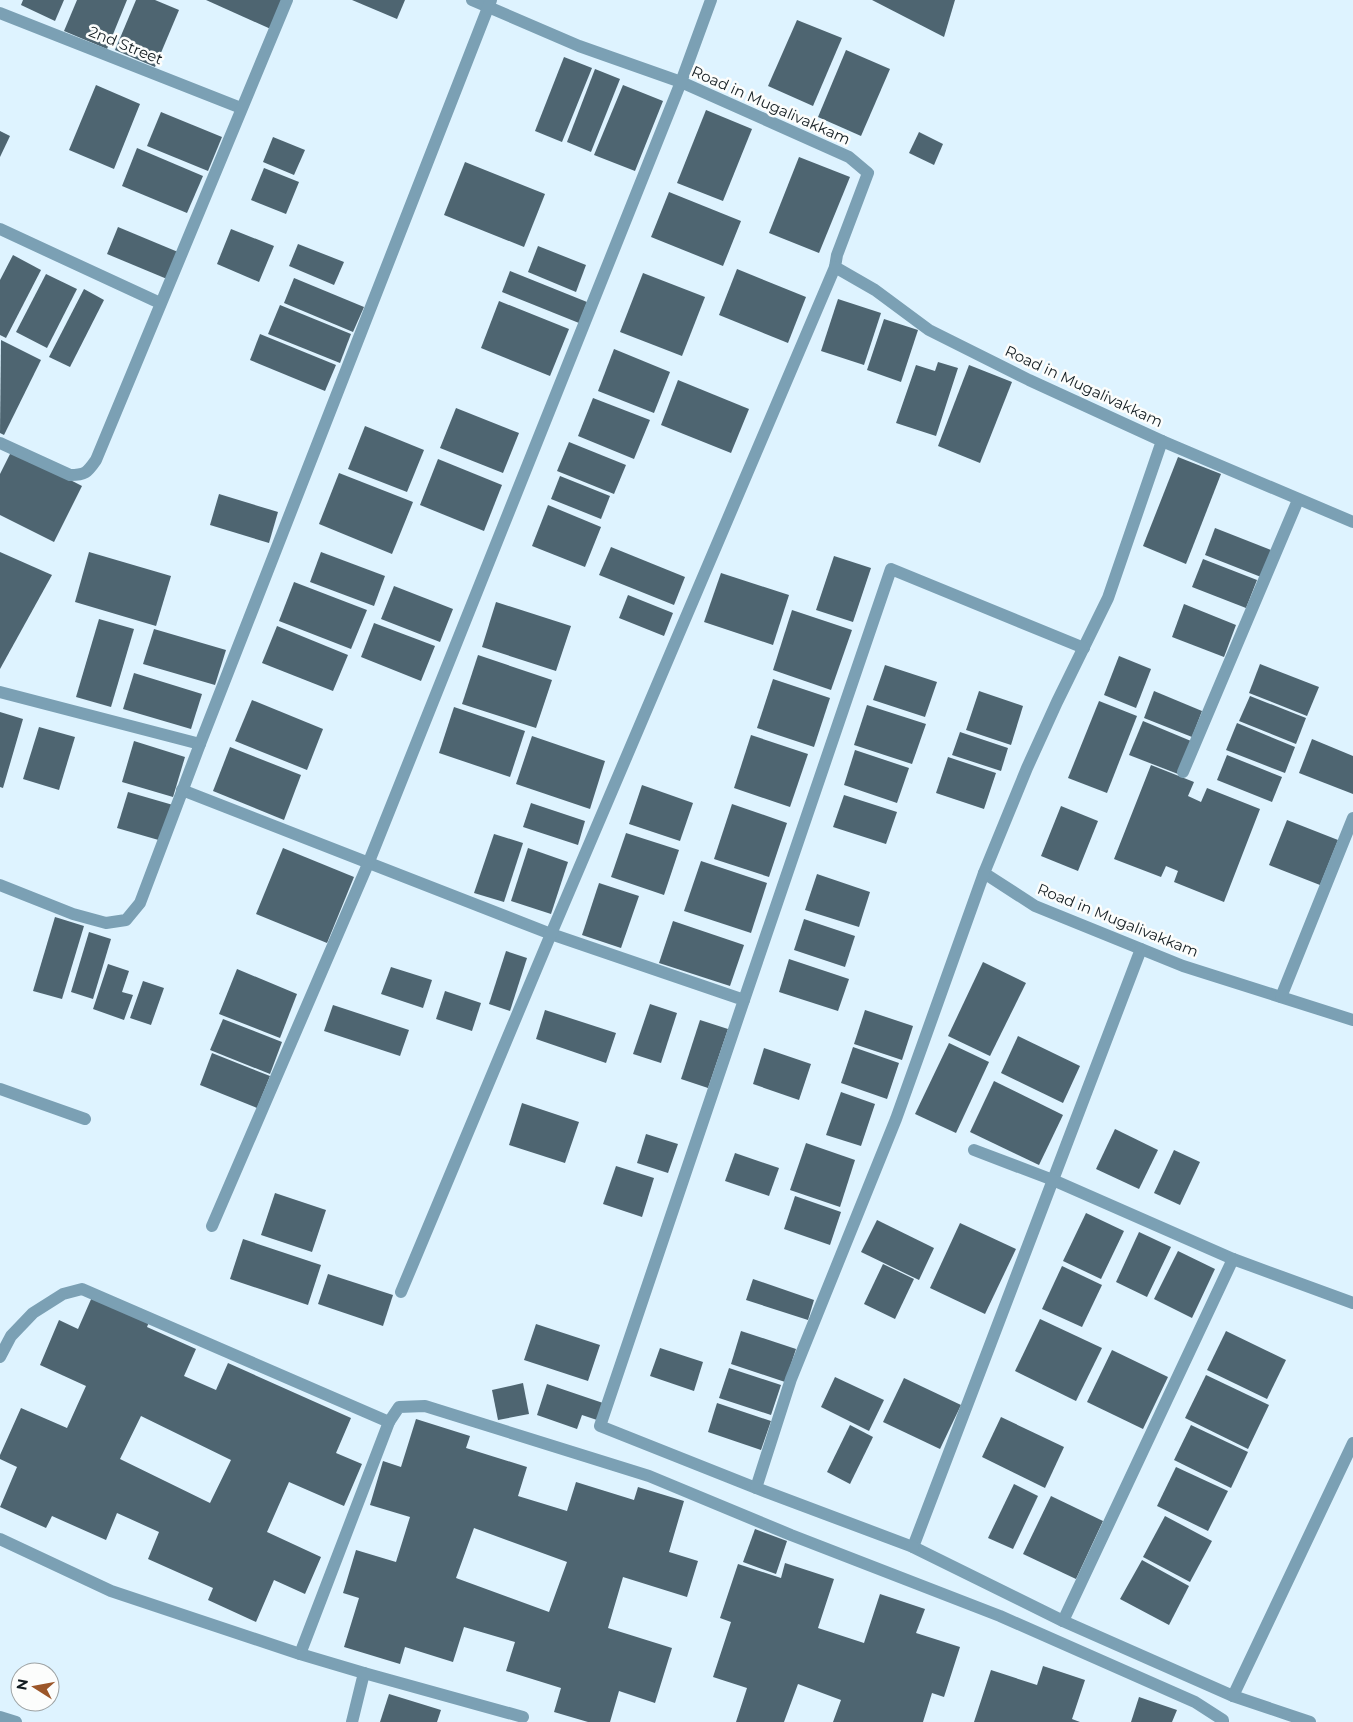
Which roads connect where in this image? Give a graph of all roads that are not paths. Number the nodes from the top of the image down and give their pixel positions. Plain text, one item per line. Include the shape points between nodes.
1 (287, 0) edge
2 (472, 0) edge
3 (711, 0) edge
4 (490, 3) edge
5 (0, 13) edge
6 (682, 82) junction
7 (241, 108) junction
8 (0, 230) edge
9 (835, 267) junction
10 (160, 303) junction
11 (1162, 441) junction
12 (0, 442) edge
13 (1298, 500) junction
14 (1353, 522) edge
15 (1084, 648) junction
16 (0, 692) edge
17 (200, 744) junction
18 (1184, 772) dead end
19 (182, 790) junction
20 (1353, 818) edge
21 (368, 864) junction
22 (984, 873) junction
23 (0, 885) edge
24 (551, 934) junction
25 (1141, 949) junction
26 (1281, 997) junction
27 (744, 1000) junction
28 (1353, 1020) edge
29 (0, 1089) edge
30 (85, 1119) dead end
31 (974, 1150) dead end
32 (1053, 1180) junction
33 (212, 1226) dead end
34 (1233, 1260) junction
35 (401, 1292) dead end
36 (1353, 1303) edge
37 (0, 1358) edge
38 (389, 1422) junction
39 (1353, 1443) edge
40 (756, 1488) junction
41 (0, 1538) edge
42 (913, 1547) junction
43 (1063, 1621) junction
44 (300, 1654) junction
45 (364, 1673) junction
46 (1233, 1696) junction
47 (0, 1717) edge
48 (523, 1718) dead end
49 (16, 1722) edge
50 (352, 1722) edge
51 (1223, 1722) edge
52 (1310, 1722) edge

1 - 7 street
2 - 4 street, Road in Mugalivakkam
3 - 6 street
4 - 6 street, Road in Mugalivakkam via 579,46
4 - 17 street
5 - 7 street, 2nd Street
6 - 9 street, Road in Mugalivakkam via 849,157 868,173
6 - 21 street
7 - 10 street
8 - 10 street
9 - 11 street, Road in Mugalivakkam via 875,290 928,330
9 - 24 street
10 - 12 street via 96,460 88,471 82,475 70,475
11 - 13 street
11 - 15 street, Road in Mugalivakkam via 1108,598
13 - 14 street
13 - 18 street
15 - 22 street, Road in Mugalivakkam via 1027,768
15 - 27 street via 891,569
16 - 17 street
17 - 19 street
19 - 21 street
19 - 23 street via 140,903 126,920 106,923 72,914
20 - 26 street
21 - 24 street
21 - 33 street
22 - 25 street, Road in Mugalivakkam via 1035,906
22 - 40 street via 896,1119 790,1379
24 - 27 street
24 - 35 street
25 - 26 street, Road in Mugalivakkam
25 - 32 street
26 - 28 street, Road in Mugalivakkam
27 - 40 street via 600,1426
29 - 30 street
31 - 32 street
32 - 34 street
32 - 42 street
34 - 36 street
34 - 43 street
37 - 38 street via 11,1336 33,1313 63,1294 82,1289
38 - 44 street
38 - 51 street via 399,1408 425,1406 649,1476 1000,1616 1195,1702
39 - 46 street
40 - 42 street
41 - 44 street via 111,1591
42 - 43 street
43 - 46 street
44 - 45 street
45 - 48 street
45 - 50 street
46 - 52 street
47 - 49 street

